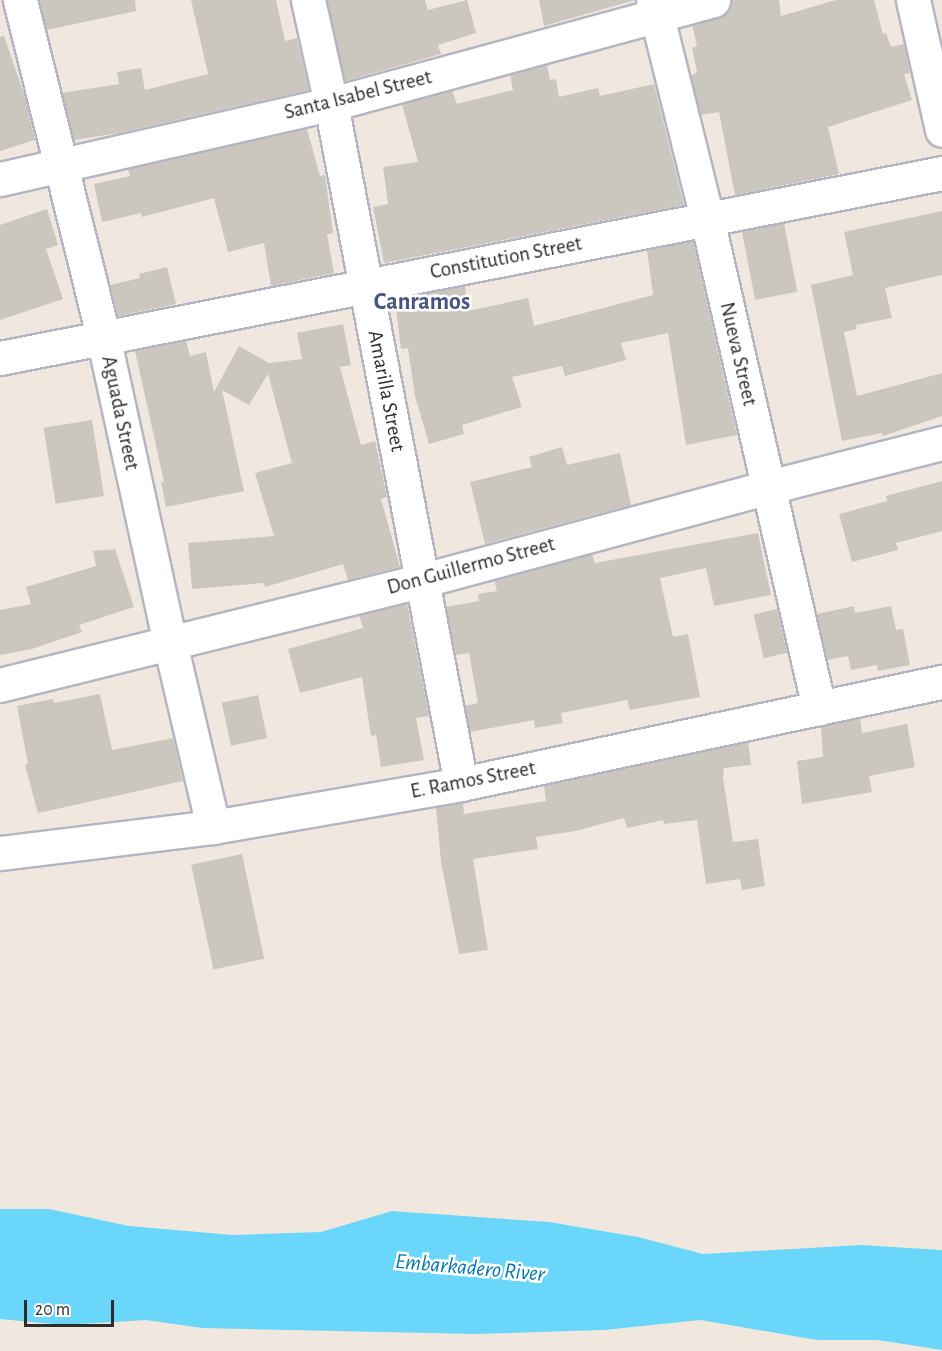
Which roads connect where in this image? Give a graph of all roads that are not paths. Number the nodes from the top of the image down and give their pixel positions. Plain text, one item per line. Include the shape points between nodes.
1 (20, 0) edge
2 (308, 0) edge
3 (713, 0) edge
4 (913, 0) edge
5 (655, 7) edge
6 (331, 104) junction
7 (942, 130) edge
8 (59, 166) junction
9 (942, 173) edge
10 (0, 179) edge
11 (707, 219) junction
12 (365, 286) junction
13 (103, 336) junction
14 (0, 358) edge
15 (942, 444) edge
16 (769, 486) junction
17 (424, 580) junction
18 (170, 643) junction
19 (942, 682) edge
20 (0, 685) edge
21 (819, 708) junction
22 (461, 784) junction
23 (213, 827) junction
24 (0, 853) edge

1 - 8 street, Aguada Street
2 - 6 street, Amarilla Street
3 - 5 street, Santa Isabel Street
4 - 7 street
5 - 6 street, Santa Isabel Street
5 - 11 street, Nueva Street
6 - 8 street, Santa Isabel Street
6 - 12 street, Amarilla Street
8 - 10 street, Santa Isabel Street
8 - 13 street, Aguada Street
9 - 11 street, Constitution Street
11 - 12 street, Constitution Street
11 - 16 street, Nueva Street
12 - 13 street, Constitution Street
12 - 17 street, Amarilla Street
13 - 14 street, Constitution Street
13 - 18 street, Aguada Street
15 - 16 street, Don Guillermo Street
16 - 17 street, Don Guillermo Street
16 - 21 street, Nueva Street
17 - 18 street, Don Guillermo Street
17 - 22 street, Amarilla Street
18 - 20 street, Don Guillermo Street
18 - 23 street, Aguada Street
19 - 21 street, E. Ramos Street
21 - 22 street, E. Ramos Street
22 - 23 street, E. Ramos Street
23 - 24 street, E. Ramos Street

